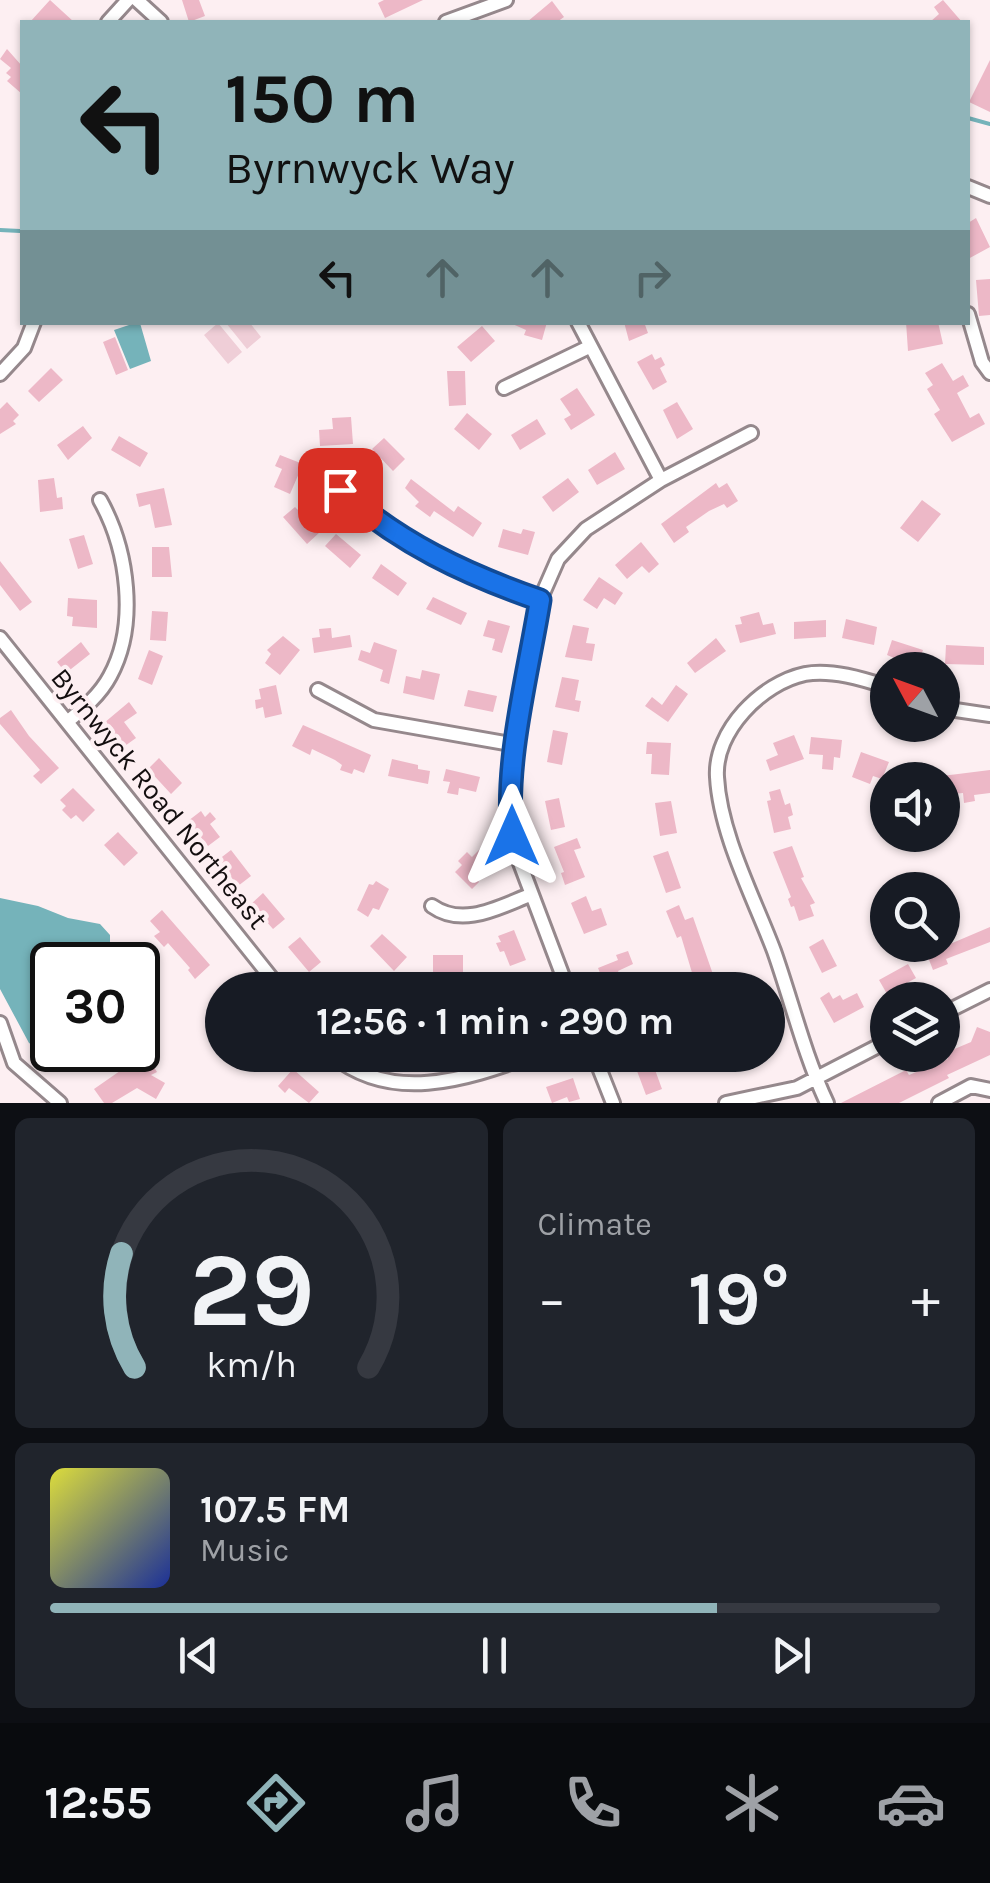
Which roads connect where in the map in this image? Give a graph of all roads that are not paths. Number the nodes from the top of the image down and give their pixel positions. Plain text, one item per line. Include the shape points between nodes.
1 (128, 0) edge
2 (138, 0) edge
3 (506, 0) edge
4 (110, 20) edge
5 (158, 20) edge
6 (451, 20) edge
7 (970, 321) edge
8 (33, 325) edge
9 (579, 325) edge
10 (590, 348) junction
11 (990, 373) edge
12 (0, 374) edge
13 (504, 388) dead end
14 (750, 432) dead end
15 (662, 480) junction
16 (340, 490) dead end
17 (100, 500) dead end
18 (540, 600) junction
19 (0, 638) edge
20 (870, 682) edge
21 (318, 690) dead end
22 (960, 711) edge
23 (990, 715) edge
24 (66, 722) junction
25 (516, 745) junction
26 (530, 895) junction
27 (432, 906) dead end
28 (267, 972) edge
29 (561, 972) edge
30 (990, 990) edge
31 (960, 1005) edge
32 (0, 1023) edge
33 (870, 1050) edge
34 (345, 1072) edge
35 (488, 1072) edge
36 (600, 1072) edge
37 (816, 1078) junction
38 (990, 1090) edge
39 (60, 1103) edge
40 (612, 1103) edge
41 (726, 1103) edge
42 (827, 1103) edge
43 (938, 1103) edge

1 - 4 street
2 - 5 street
3 - 6 street
7 - 11 street
8 - 12 street via 24,348
9 - 10 street
10 - 13 street
10 - 15 street
14 - 15 street
15 - 18 street via 578,536 558,559
16 - 18 street via 417,548
17 - 24 street via 121,556 122,646 98,694
18 - 25 street
19 - 24 street, Byrnwyck Road Northeast
20 - 37 street via 834,673 784,681 732,726 716,773 730,832
21 - 25 street via 374,720
22 - 23 street
24 - 28 street, Byrnwyck Road Northeast
25 - 26 street via 510,818
26 - 27 street via 470,916
26 - 29 street
30 - 31 street
32 - 39 street via 14,1063
33 - 37 street
34 - 35 street via 406,1097
36 - 40 street
37 - 41 street
37 - 42 street
38 - 43 street via 971,1086

